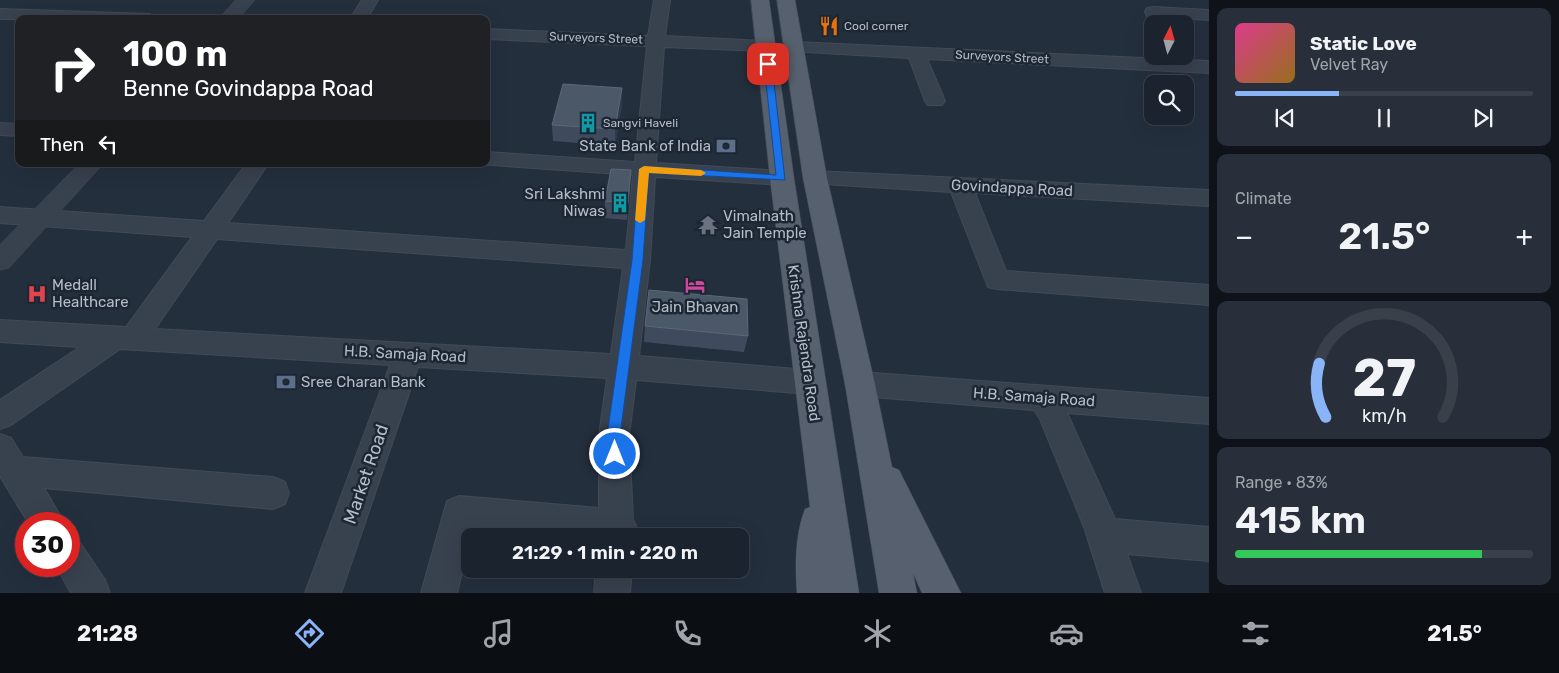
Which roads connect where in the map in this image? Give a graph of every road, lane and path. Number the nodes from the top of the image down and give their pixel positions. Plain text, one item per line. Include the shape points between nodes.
1 (246, 0) edge
2 (370, 0) edge
3 (662, 0) edge
4 (760, 0) edge
5 (786, 0) edge
6 (1153, 12) edge
7 (0, 14) edge
8 (30, 15) edge
9 (232, 15) edge
10 (361, 15) edge
11 (1209, 15) edge
12 (490, 34) edge
13 (656, 41) junction
14 (766, 46) junction
15 (795, 47) junction
16 (916, 53) junction
17 (1194, 57) edge
18 (1206, 70) edge
19 (936, 101) dead end
20 (0, 129) edge
21 (15, 130) edge
22 (490, 159) edge
23 (89, 167) edge
24 (255, 167) edge
25 (644, 169) junction
26 (782, 178) junction
27 (815, 178) junction
28 (960, 185) junction
29 (1209, 198) edge
30 (0, 215) edge
31 (41, 218) junction
32 (210, 230) junction
33 (637, 260) junction
34 (0, 261) edge
35 (1209, 296) edge
36 (0, 331) edge
37 (124, 338) junction
38 (408, 354) junction
39 (624, 367) junction
40 (809, 382) junction
41 (860, 384) junction
42 (1042, 398) junction
43 (1209, 411) edge
44 (0, 416) edge
45 (873, 453) junction
46 (7, 460) edge
47 (822, 477) junction
48 (273, 493) dead end
49 (40, 512) edge
50 (593, 528) edge
51 (618, 528) edge
52 (1104, 535) junction
53 (1209, 544) edge
54 (80, 574) edge
55 (613, 578) edge
56 (92, 593) edge
57 (323, 593) edge
58 (439, 593) edge
59 (612, 593) edge
60 (816, 593) edge
61 (840, 593) edge
62 (898, 593) edge
63 (942, 593) edge
64 (1124, 593) edge

1 - 9 street
2 - 10 street
3 - 13 street
4 - 14 main road, Krishna Rajendra Road
5 - 15 main road
6 - 11 street
7 - 8 street
12 - 13 street, Surveyors Street
13 - 14 street, Surveyors Street
13 - 25 street
14 - 26 main road, Krishna Rajendra Road
15 - 16 street, Surveyors Street
15 - 27 main road
16 - 18 street, Surveyors Street
16 - 19 street
17 - 18 street
20 - 21 street
22 - 25 street
23 - 31 street
24 - 32 street
25 - 26 street
25 - 33 street
26 - 40 main road, Krishna Rajendra Road
27 - 28 street, Govindappa Road
27 - 41 main road
28 - 29 street, Govindappa Road
28 - 35 street via 997,280
30 - 31 street
31 - 32 street
31 - 34 street
32 - 33 street
32 - 37 street
33 - 39 street
36 - 37 street, H.B. Samaja Road
37 - 38 street, H.B. Samaja Road
37 - 44 street
38 - 39 street, H.B. Samaja Road
38 - 57 street, Market Road
39 - 40 street, H.B. Samaja Road
39 - 51 street via 614,436
40 - 47 main road, Krishna Rajendra Road
41 - 42 street, H.B. Samaja Road
41 - 45 main road
42 - 43 street, H.B. Samaja Road
42 - 52 street via 1052,412
45 - 62 main road
45 - 63 main road
46 - 48 street
46 - 49 street
47 - 60 main road via 814,571
47 - 61 main road
50 - 58 street via 459,512
52 - 53 street
52 - 64 street
54 - 56 street
55 - 59 street

